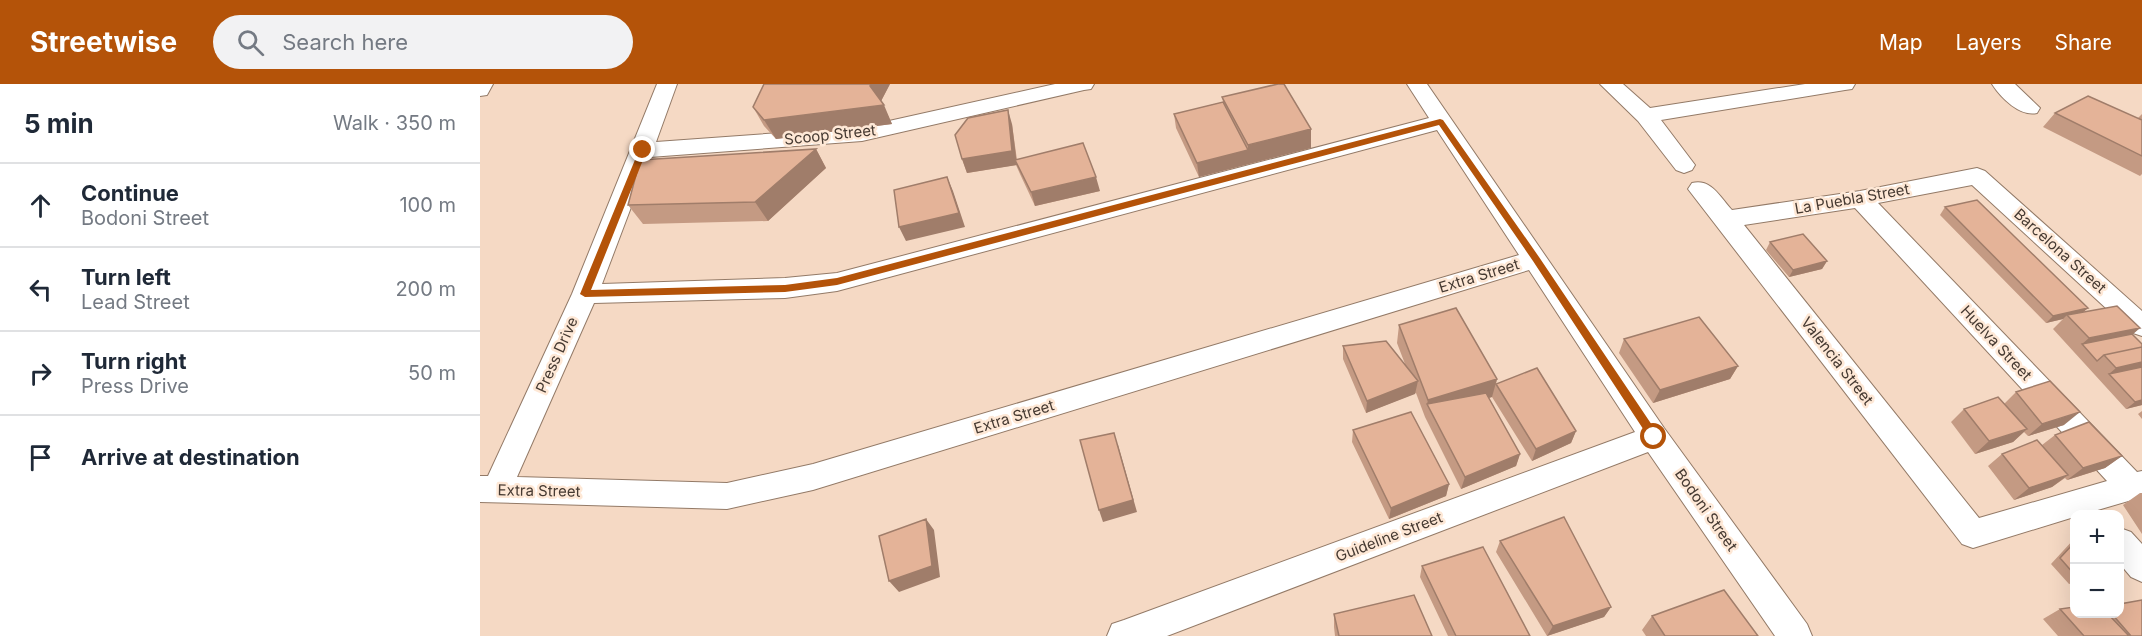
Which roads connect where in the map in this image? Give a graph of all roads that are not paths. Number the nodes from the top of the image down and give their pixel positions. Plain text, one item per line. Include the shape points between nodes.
1 (483, 84) edge
2 (667, 84) edge
3 (1084, 84) edge
4 (1417, 84) edge
5 (1610, 84) edge
6 (1845, 84) edge
7 (2002, 84) edge
8 (480, 90) edge
9 (2029, 108) dead end
10 (1646, 116) junction
11 (1440, 122) junction
12 (643, 150) junction
13 (1684, 165) dead end
14 (1977, 176) joint
15 (1700, 189) dead end
16 (1860, 199) junction
17 (1726, 219) junction
18 (1536, 259) junction
19 (585, 294) junction
20 (2142, 326) edge
21 (1654, 437) junction
22 (2137, 485) edge
23 (488, 490) edge
24 (2089, 508) edge
25 (2124, 547) edge
26 (2142, 567) edge
27 (1124, 636) edge
28 (1795, 636) edge

1 - 8 street
2 - 12 street, Press Drive
3 - 12 street, Scoop Street via 862,135
4 - 11 street, Bodoni Street
5 - 10 street
6 - 10 street
7 - 9 street
10 - 13 street
11 - 18 street, Bodoni Street
11 - 19 street via 837,282 785,288
12 - 19 street, Press Drive
14 - 16 street, La Puebla Street
14 - 20 street, Barcelona Street
15 - 17 street, Valencia Street
16 - 17 street, La Puebla Street
16 - 22 street, Huelva Street
17 - 24 street, Valencia Street via 1973,534
18 - 21 street, Bodoni Street
18 - 23 street, Extra Street via 803,480 727,496
19 - 23 street, Press Drive
21 - 27 street, Guideline Street
21 - 28 street, Bodoni Street
22 - 24 street
25 - 26 street

